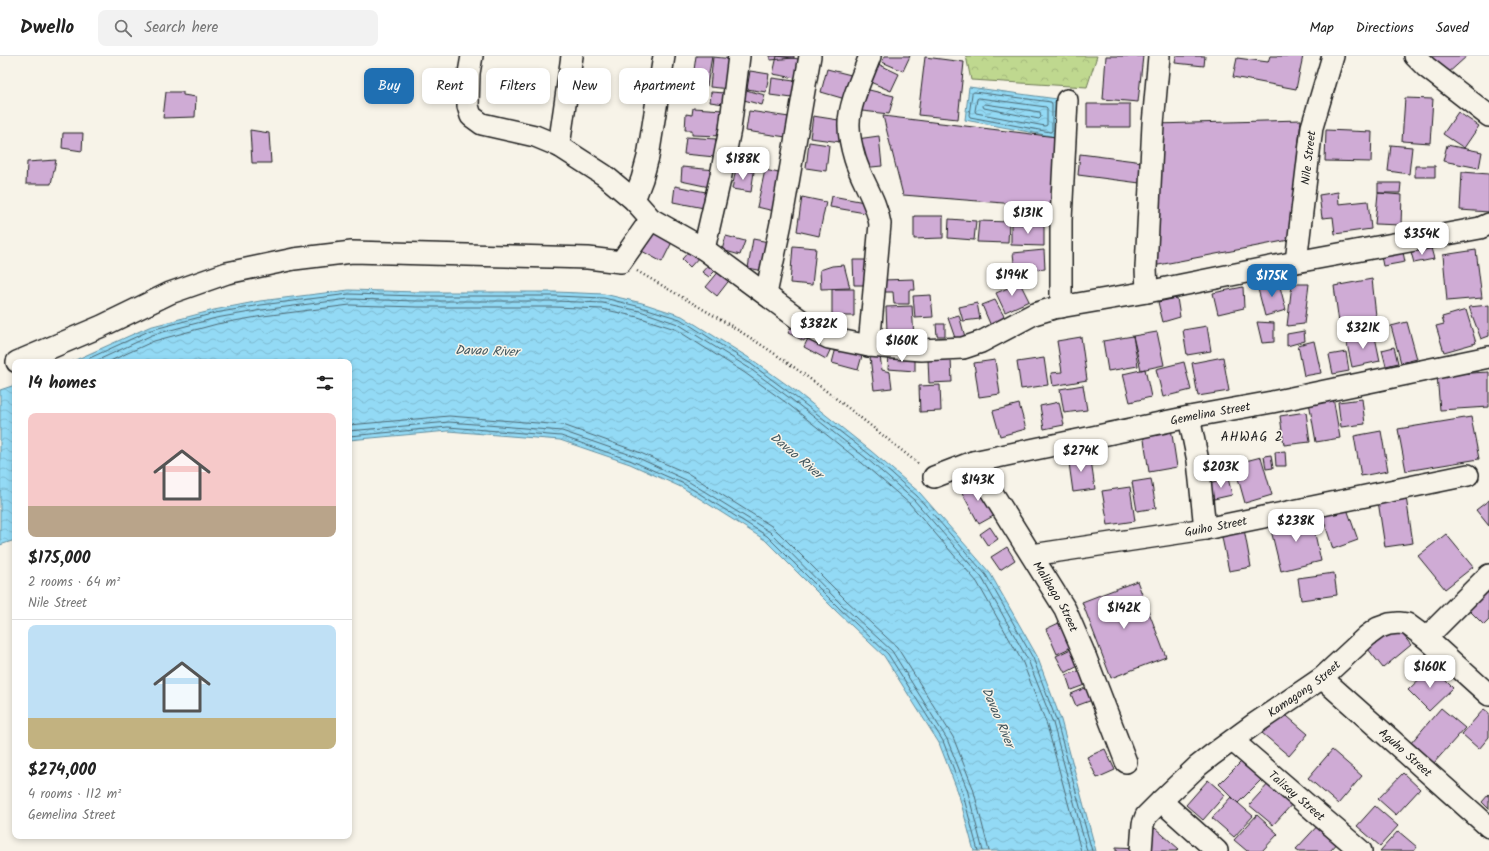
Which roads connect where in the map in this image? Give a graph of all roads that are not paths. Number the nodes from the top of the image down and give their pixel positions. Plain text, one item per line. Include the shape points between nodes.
1 (472, 56) edge
2 (572, 56) edge
3 (664, 56) edge
4 (739, 56) edge
5 (810, 56) edge
6 (870, 56) edge
7 (1159, 56) edge
8 (1333, 56) edge
9 (1415, 56) edge
10 (1067, 100) dead end
11 (1489, 116) edge
12 (559, 146) junction
13 (634, 200) junction
14 (651, 219) junction
15 (1489, 224) edge
16 (704, 249) junction
17 (1296, 262) junction
18 (1147, 292) junction
19 (766, 294) junction
20 (1061, 307) junction
21 (869, 346) junction
22 (1489, 357) edge
23 (23, 359) edge
24 (12, 364) edge
25 (0, 369) edge
26 (1189, 416) junction
27 (973, 462) junction
28 (1468, 475) dead end
29 (934, 477) road end
30 (1205, 528) junction
31 (1032, 555) junction
32 (1489, 575) edge
33 (1426, 638) junction
34 (1322, 678) junction
35 (1489, 695) edge
36 (1233, 741) junction
37 (1126, 762) dead end
38 (1161, 801) junction
39 (1489, 827) edge
40 (1141, 851) edge
41 (1217, 851) edge
42 (1361, 851) edge

1 - 12 street via 468,106 471,116 482,124 535,136
2 - 12 street
3 - 13 street via 648,157
4 - 16 street via 730,129
5 - 19 street
6 - 21 street via 850,113 849,126 855,159 874,199 880,224
7 - 18 street via 1146,268
8 - 17 street, Nile Street via 1312,127
9 - 11 street
10 - 20 street via 1061,220
12 - 13 street via 604,175
13 - 14 street
14 - 16 street
14 - 23 street via 621,262 588,258 352,252 294,259 227,273 170,293 102,326
15 - 17 street via 1480,228
16 - 19 street
17 - 18 street
18 - 20 street
19 - 21 street via 815,331 829,338
20 - 21 street via 1034,314 981,342 963,348 921,350
22 - 26 street, Gemelina Street via 1272,402
24 - 25 street
26 - 27 street, Gemelina Street
26 - 30 street via 1198,461
27 - 29 street, Gemelina Street
27 - 31 street, Malibago Street
28 - 30 street, Guiho Street
30 - 31 street, Guiho Street
31 - 37 street, Malibago Street via 1065,609
32 - 33 street
33 - 34 street, Kamagong Street via 1407,624 1389,624 1367,636
33 - 35 street, Kamagong Street
34 - 36 street, Kamagong Street
34 - 39 street, Aguho Street
36 - 38 street, Kamagong Street via 1198,766
36 - 42 street, Talisay Street
38 - 40 street, Kamagong Street via 1146,816
38 - 41 street

